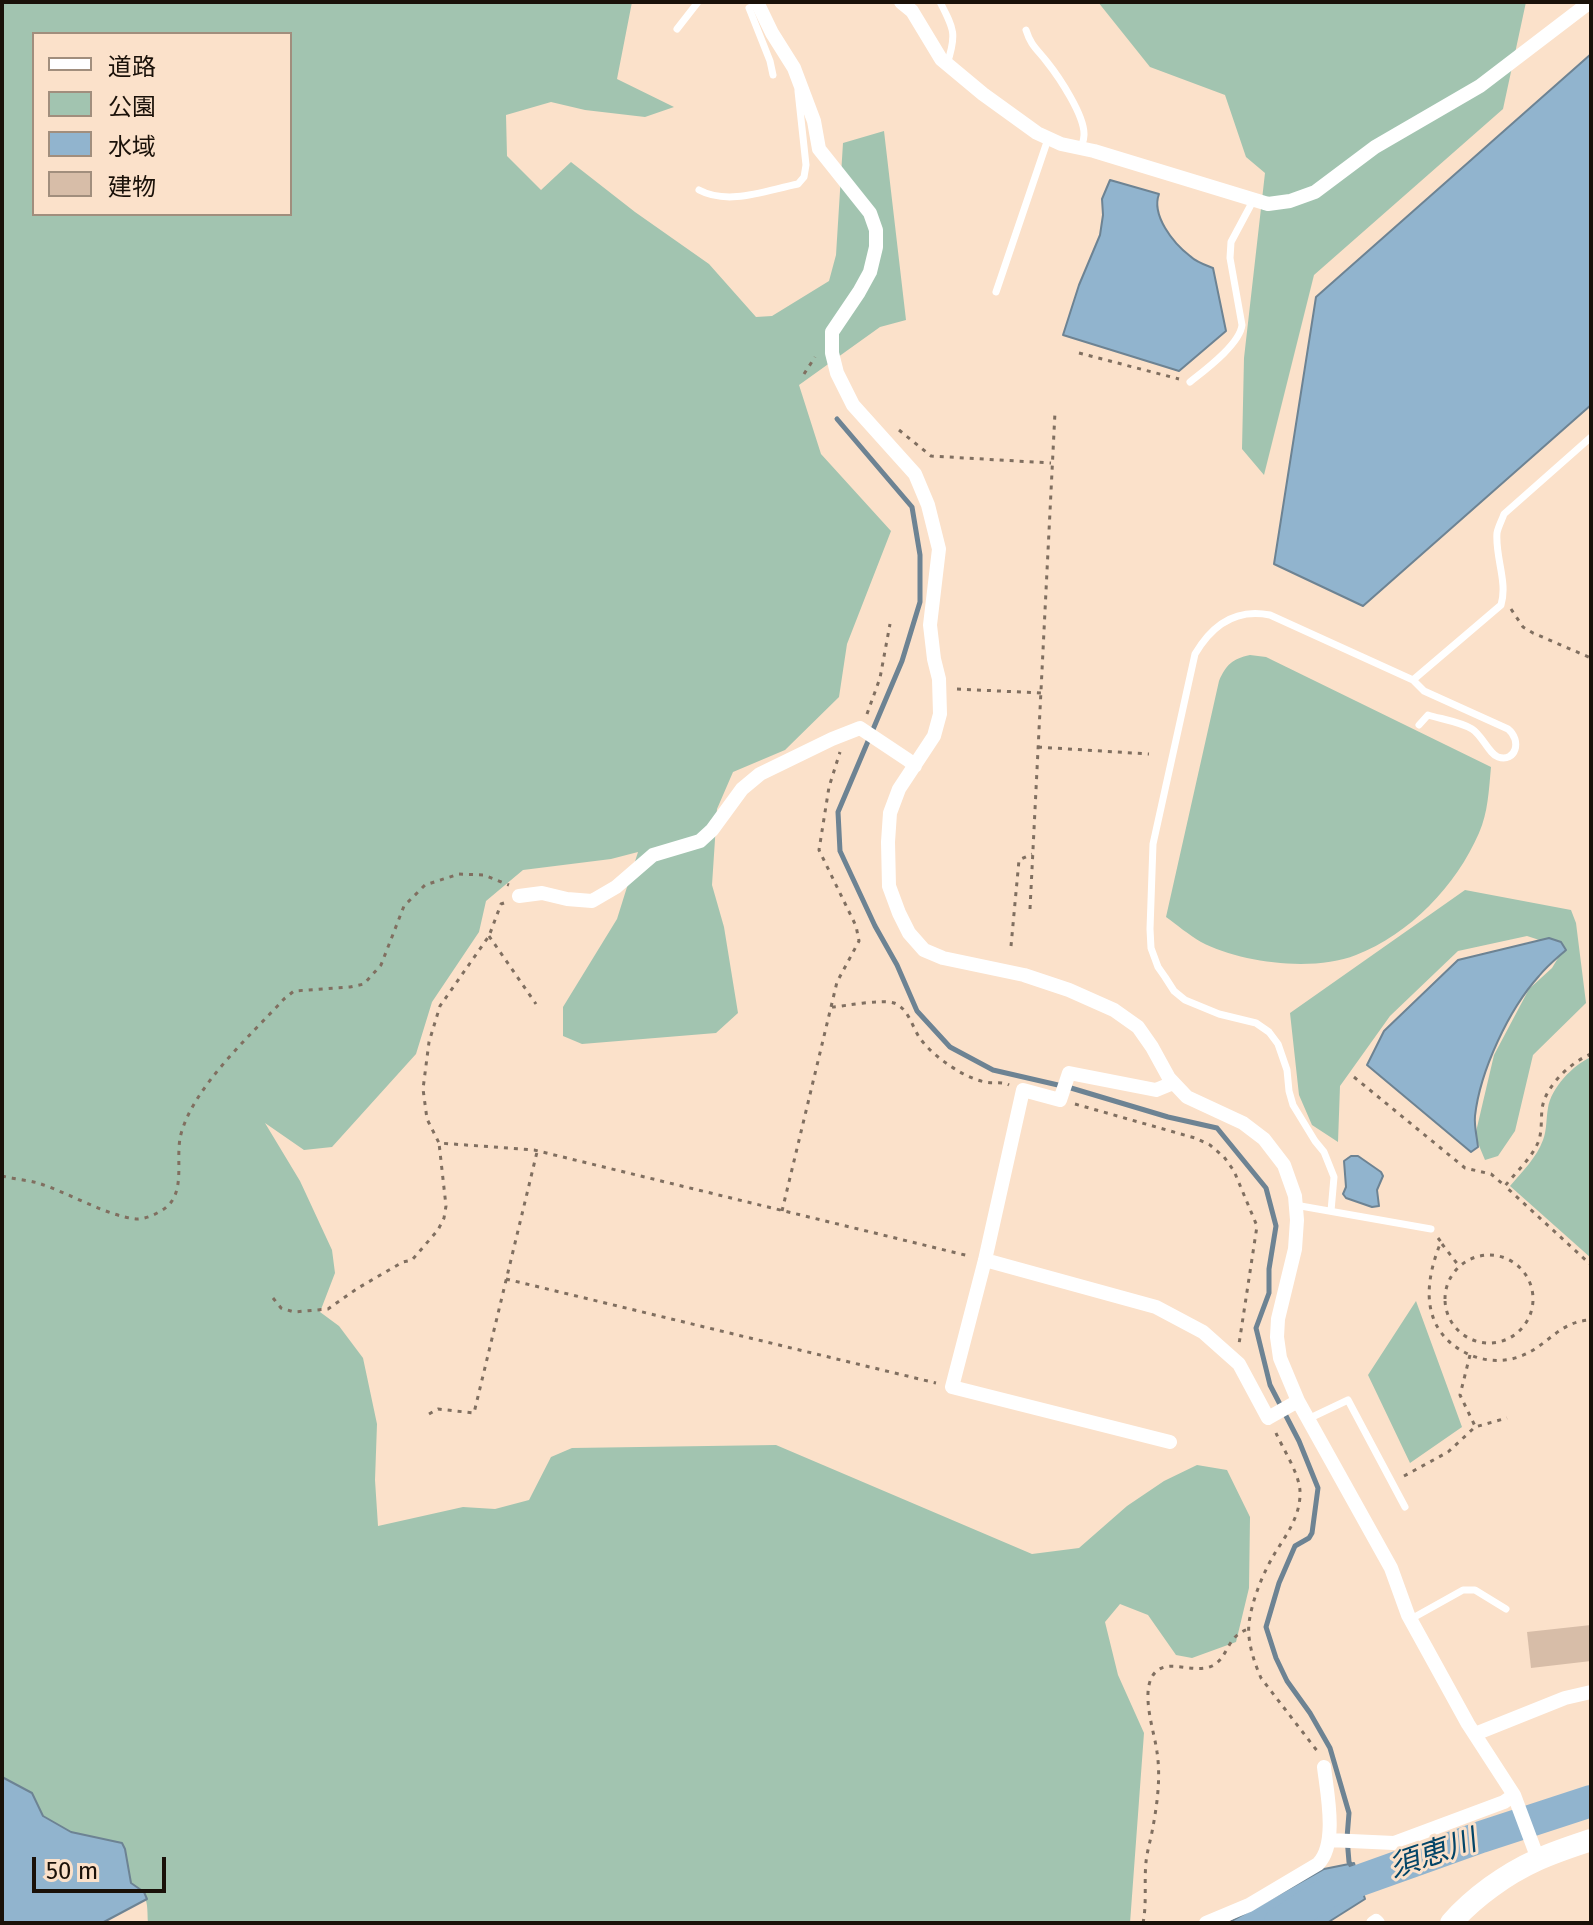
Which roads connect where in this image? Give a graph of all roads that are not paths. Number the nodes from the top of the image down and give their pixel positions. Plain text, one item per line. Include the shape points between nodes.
1 (698, 2) edge
2 (901, 2) edge
3 (940, 2) edge
4 (1590, 2) edge
5 (759, 3) edge
6 (677, 29) dead end
7 (1026, 30) dead end
8 (947, 64) junction
9 (773, 75) dead end
10 (799, 80) junction
11 (1048, 138) junction
12 (1081, 148) junction
13 (699, 190) dead end
14 (1254, 199) junction
15 (996, 292) dead end
16 (1190, 382) road end
17 (1591, 437) edge
18 (1413, 680) junction
19 (1419, 725) dead end
20 (915, 766) junction
21 (519, 896) road end
22 (1173, 1083) junction
23 (1295, 1205) junction
24 (1331, 1211) junction
25 (1431, 1229) road end
26 (985, 1260) junction
27 (1298, 1401) junction
28 (1308, 1419) junction
29 (1170, 1442) dead end
30 (1405, 1507) dead end
31 (1506, 1609) dead end
32 (1411, 1619) junction
33 (1591, 1692) edge
34 (1475, 1734) junction
35 (1324, 1767) road end
36 (1514, 1795) junction
37 (1329, 1840) junction
38 (1591, 1840) edge
39 (1535, 1851) junction
40 (1206, 1923) edge
41 (1451, 1923) edge

1 - 6 lane
2 - 8 street
3 - 8 lane via 954,31
4 - 14 street via 1480,86 1375,147 1315,192 1268,204
5 - 9 lane via 749,8
5 - 10 street
7 - 12 lane via 1079,114 1085,134
8 - 11 street
10 - 13 lane via 806,165 798,184 731,197
10 - 20 street via 819,149 870,213 876,230 870,272 832,332 837,373 853,405 915,474 939,549 930,625 940,714 934,736
11 - 12 street
11 - 15 lane
12 - 14 street
14 - 16 lane via 1231,242 1241,333
17 - 18 lane via 1504,514 1497,531 1501,605
18 - 19 lane via 1424,691 1508,729 1517,742 1515,751 1499,758 1472,729 1428,715
18 - 24 lane via 1270,615 1255,612 1219,625 1195,654 1153,844 1150,929 1158,967 1185,1000 1256,1023 1278,1044 1293,1105 1334,1177
20 - 21 street via 885,743 853,731 760,774 700,841 653,855 592,901 542,893
20 - 22 street via 890,813 888,842 889,886 909,933 924,950 943,958 1024,975 1114,1010 1138,1027
22 - 23 street via 1187,1097 1264,1139 1284,1165
22 - 26 street via 1156,1090 1069,1073 1060,1100 1023,1090
23 - 24 lane
23 - 27 street via 1295,1249 1277,1337
24 - 25 lane
26 - 27 street via 1156,1307 1203,1332 1239,1364 1268,1418
26 - 29 street via 952,1387
27 - 28 street
28 - 30 lane via 1348,1400
28 - 32 street via 1391,1568
31 - 32 lane via 1475,1590 1463,1590
32 - 34 street
33 - 34 street
34 - 36 street
35 - 37 street
36 - 37 street via 1394,1843
36 - 39 street
37 - 40 street via 1318,1864 1249,1905
38 - 39 main road
39 - 41 main road

